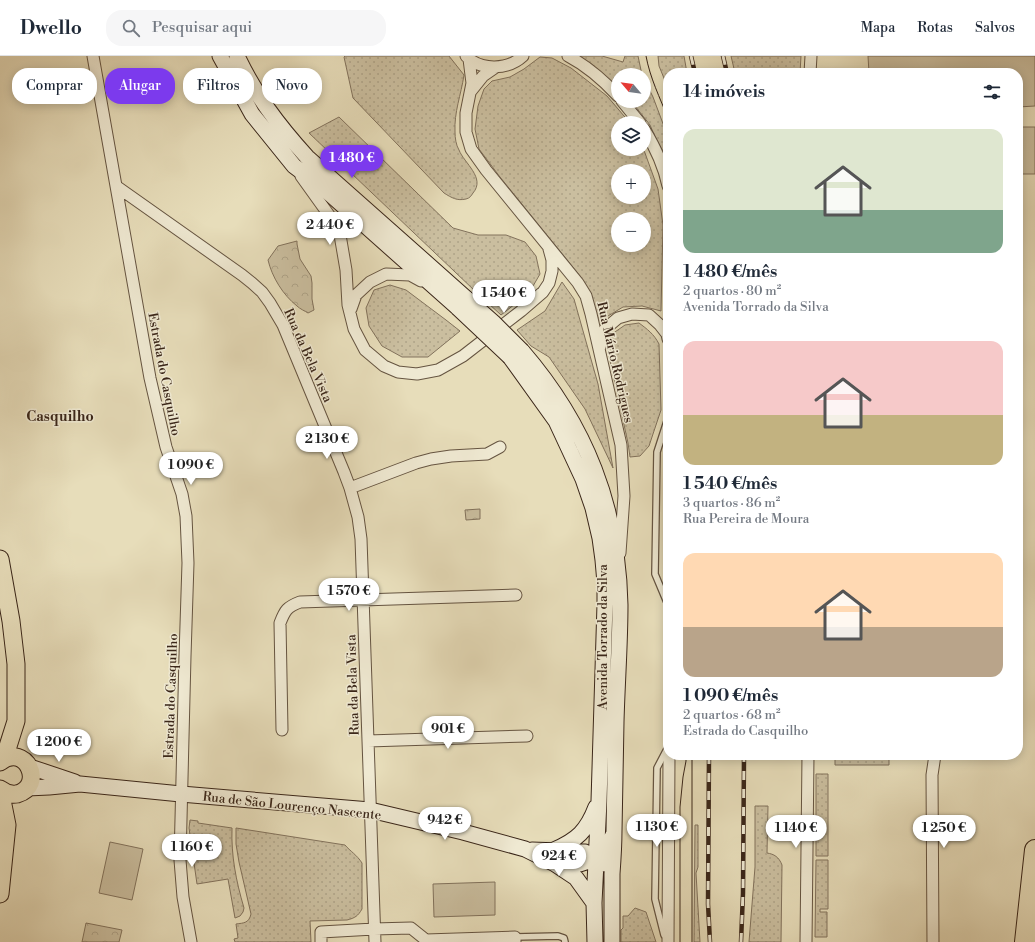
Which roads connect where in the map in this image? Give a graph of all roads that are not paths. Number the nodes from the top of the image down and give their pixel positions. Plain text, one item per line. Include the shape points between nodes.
1 (93, 56) edge
2 (220, 56) edge
3 (237, 56) edge
4 (523, 56) edge
5 (568, 56) edge
6 (811, 56) edge
7 (467, 57) edge
8 (496, 67) junction
9 (810, 68) edge
10 (611, 89) edge
11 (471, 92) junction
12 (628, 108) edge
13 (634, 116) edge
14 (651, 143) edge
15 (294, 166) junction
16 (663, 168) edge
17 (116, 186) junction
18 (548, 247) junction
19 (438, 291) junction
20 (462, 303) junction
21 (354, 329) junction
22 (663, 329) edge
23 (600, 348) junction
24 (516, 354) junction
25 (663, 433) edge
26 (500, 447) dead end
27 (350, 488) junction
28 (0, 559) edge
29 (618, 582) junction
30 (663, 592) edge
31 (516, 594) dead end
32 (363, 600) junction
33 (16, 722) junction
34 (282, 730) dead end
35 (527, 736) dead end
36 (368, 741) junction
37 (663, 757) edge
38 (2, 760) edge
39 (669, 760) edge
40 (808, 760) edge
41 (930, 760) edge
42 (934, 760) edge
43 (27, 764) junction
44 (932, 775) junction
45 (80, 784) junction
46 (0, 790) edge
47 (24, 790) junction
48 (181, 794) junction
49 (599, 801) junction
50 (370, 810) junction
51 (7, 825) junction
52 (614, 833) junction
53 (1035, 850) edge
54 (553, 857) junction
55 (596, 858) junction
56 (612, 874) junction
57 (0, 894) edge
58 (594, 903) junction
59 (374, 929) junction
60 (515, 940) edge
61 (426, 941) edge
62 (192, 942) edge
63 (321, 942) edge
64 (375, 942) edge
65 (566, 942) edge
66 (595, 942) edge
67 (612, 942) edge
68 (667, 942) edge
69 (806, 942) edge
70 (933, 942) edge
71 (1025, 942) edge

1 - 17 street, Estrada do Casquilho
2 - 15 main road, Avenida Torrado da Silva via 252,114
3 - 20 main road, Avenida Torrado da Silva via 254,88 285,133 307,157
4 - 8 street via 508,65
5 - 10 street
6 - 9 street
7 - 8 street via 477,64
7 - 11 street, Rua Mário Rodrigues via 472,83
8 - 11 street, Rua Mário Rodrigues via 483,76
11 - 18 street, Rua Mário Rodrigues via 466,113 466,132 471,149
12 - 13 street
14 - 16 street
15 - 19 main road, Avenida Torrado da Silva via 322,187
15 - 21 street via 339,229 346,270 348,305
17 - 27 street, Rua da Bela Vista via 242,275 262,292 283,325
17 - 48 street, Estrada do Casquilho via 150,378 186,516 188,563
18 - 21 street via 552,271 543,292 463,356 438,370 417,374 398,372 384,366 365,350
18 - 23 street, Rua Mário Rodrigues via 586,296
19 - 20 main road, Avenida Torrado da Silva
19 - 21 street via 410,275 386,274 370,282 356,295 351,309
20 - 24 main road, Avenida Torrado da Silva, bridge via 493,322
22 - 23 street via 649,315 632,314 618,318 605,329
23 - 29 street, Rua Mário Rodrigues via 621,445 624,496
24 - 29 main road, Avenida Torrado da Silva via 544,378 555,393 589,456 610,519
24 - 49 main road, Avenida Torrado da Silva via 556,421 583,479 600,538 605,604
25 - 30 lane via 657,452 656,574
26 - 27 street via 487,454 451,456 416,463
27 - 32 street, Rua da Bela Vista via 360,528
28 - 33 main road via 16,664
29 - 52 main road, Avenida Torrado da Silva via 620,635
31 - 32 street
32 - 34 street via 300,602 290,605 284,613 280,623
32 - 36 street, Rua da Bela Vista
33 - 38 main road
33 - 43 main road
35 - 36 street
36 - 50 street, Rua da Bela Vista
37 - 68 lane via 657,768 655,899
38 - 43 main road via 19,758
39 - 68 street
40 - 69 street
41 - 44 lane
42 - 44 street
43 - 45 main road, Rua de São Lourenço Nascente
43 - 47 main road via 32,774 31,782
44 - 70 street
45 - 47 main road, Rua de São Lourenço Nascente
45 - 48 main road, Rua de São Lourenço Nascente
46 - 47 main road via 7,794
46 - 51 main road
47 - 51 main road
48 - 50 main road, Rua de São Lourenço Nascente
48 - 62 street, Estrada do Casquilho via 180,860 183,897
49 - 54 main road via 586,827 577,838
49 - 55 main road, Avenida Torrado da Silva
50 - 54 main road, Rua de São Lourenço Nascente
50 - 59 street, Rua da Bela Vista
51 - 57 main road
52 - 55 main road via 608,845
52 - 56 main road, Avenida Torrado da Silva
53 - 71 highway
54 - 55 main road, Rua de São Lourenço Nascente via 580,864
54 - 58 main road, Rua de São Lourenço Nascente via 576,878
55 - 56 main road
55 - 58 main road, Avenida Torrado da Silva
56 - 67 main road, Avenida Torrado da Silva
58 - 66 main road, Avenida Torrado da Silva
59 - 61 street via 411,928
59 - 63 street via 321,932
59 - 64 street, Rua da Bela Vista
60 - 61 street
60 - 65 lane via 558,936

